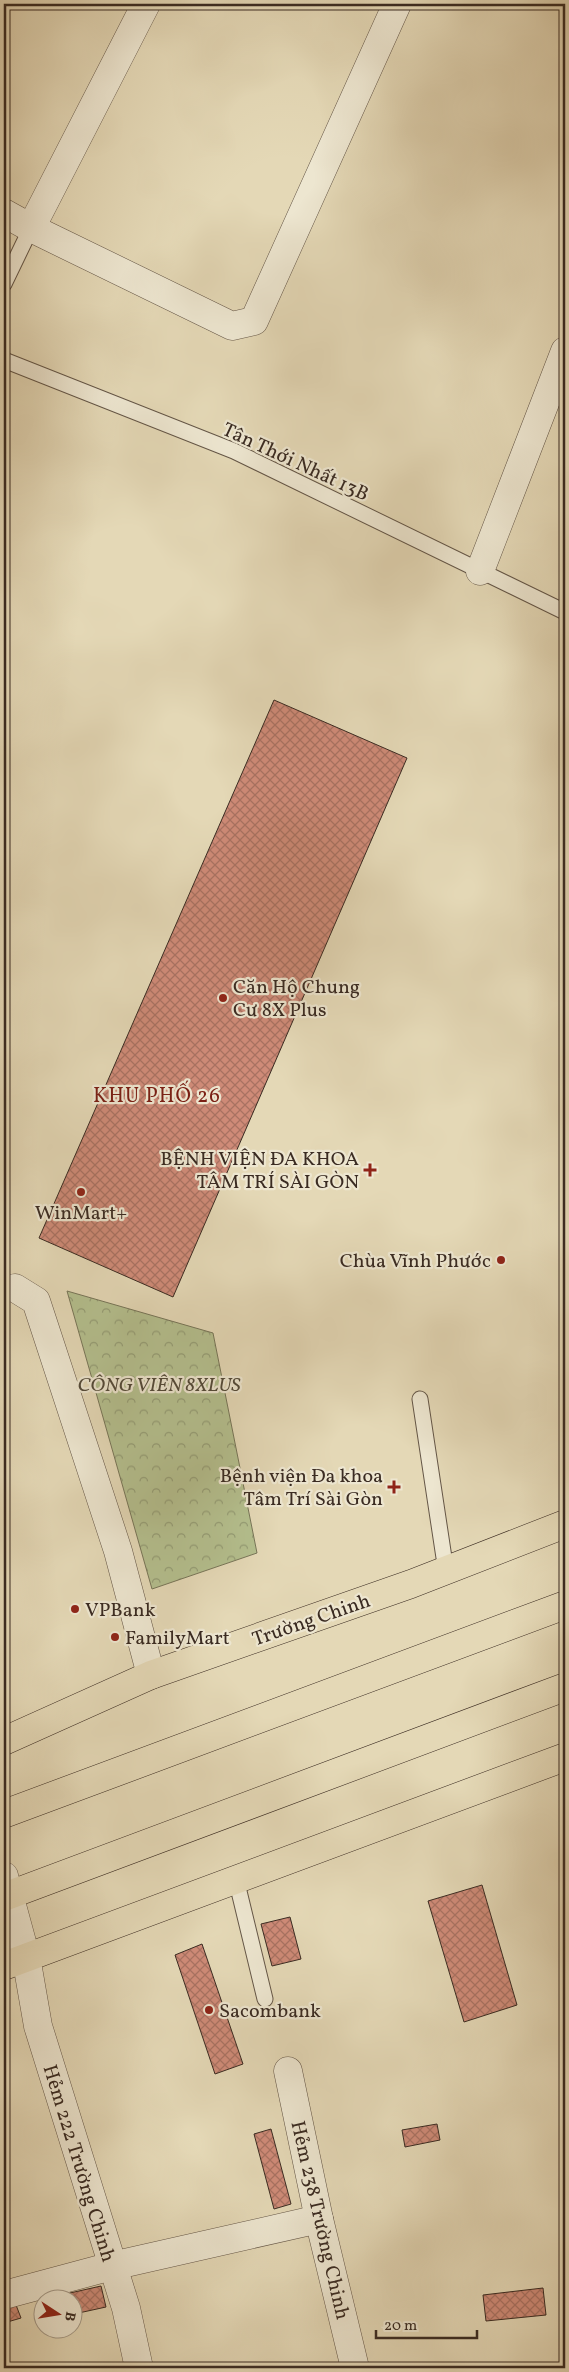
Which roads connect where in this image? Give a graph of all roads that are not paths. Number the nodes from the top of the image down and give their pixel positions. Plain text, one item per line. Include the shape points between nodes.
1 (146, 4) edge
2 (398, 4) edge
3 (4, 213) edge
4 (31, 228) junction
5 (4, 284) edge
6 (565, 351) edge
7 (4, 360) edge
8 (480, 571) junction
9 (565, 612) edge
10 (10, 1286) edge
11 (420, 1400) dead end
12 (565, 1524) edge
13 (446, 1570) junction
14 (565, 1606) edge
15 (151, 1675) junction
16 (565, 1687) edge
17 (4, 1740) edge
18 (565, 1757) edge
19 (4, 1814) edge
20 (236, 1879) junction
21 (6, 1889) edge
22 (15, 1962) edge
23 (265, 1999) dead end
24 (288, 2071) dead end
25 (319, 2219) junction
26 (112, 2266) junction
27 (4, 2295) edge
28 (139, 2368) edge
29 (355, 2368) edge

1 - 4 street
2 - 4 street via 254,321 232,326
3 - 4 street
4 - 5 lane
6 - 8 street
7 - 8 lane, Tân Thới Nhất 13B via 234,451
8 - 9 lane, Tân Thới Nhất 13B
10 - 15 street via 36,1301 118,1551
11 - 13 lane
12 - 13 main road, Trường Chinh
13 - 15 main road, Trường Chinh
14 - 19 main road
15 - 17 main road, Trường Chinh
16 - 21 main road
18 - 20 main road
20 - 22 main road
20 - 23 lane
21 - 22 street
22 - 26 street, Hẻm 222 Trường Chinh
24 - 25 street, Hẻm 238 Trường Chinh
25 - 26 street
25 - 29 street, Hẻm 238 Trường Chinh
26 - 27 street
26 - 28 street, Hẻm 222 Trường Chinh via 126,2308

